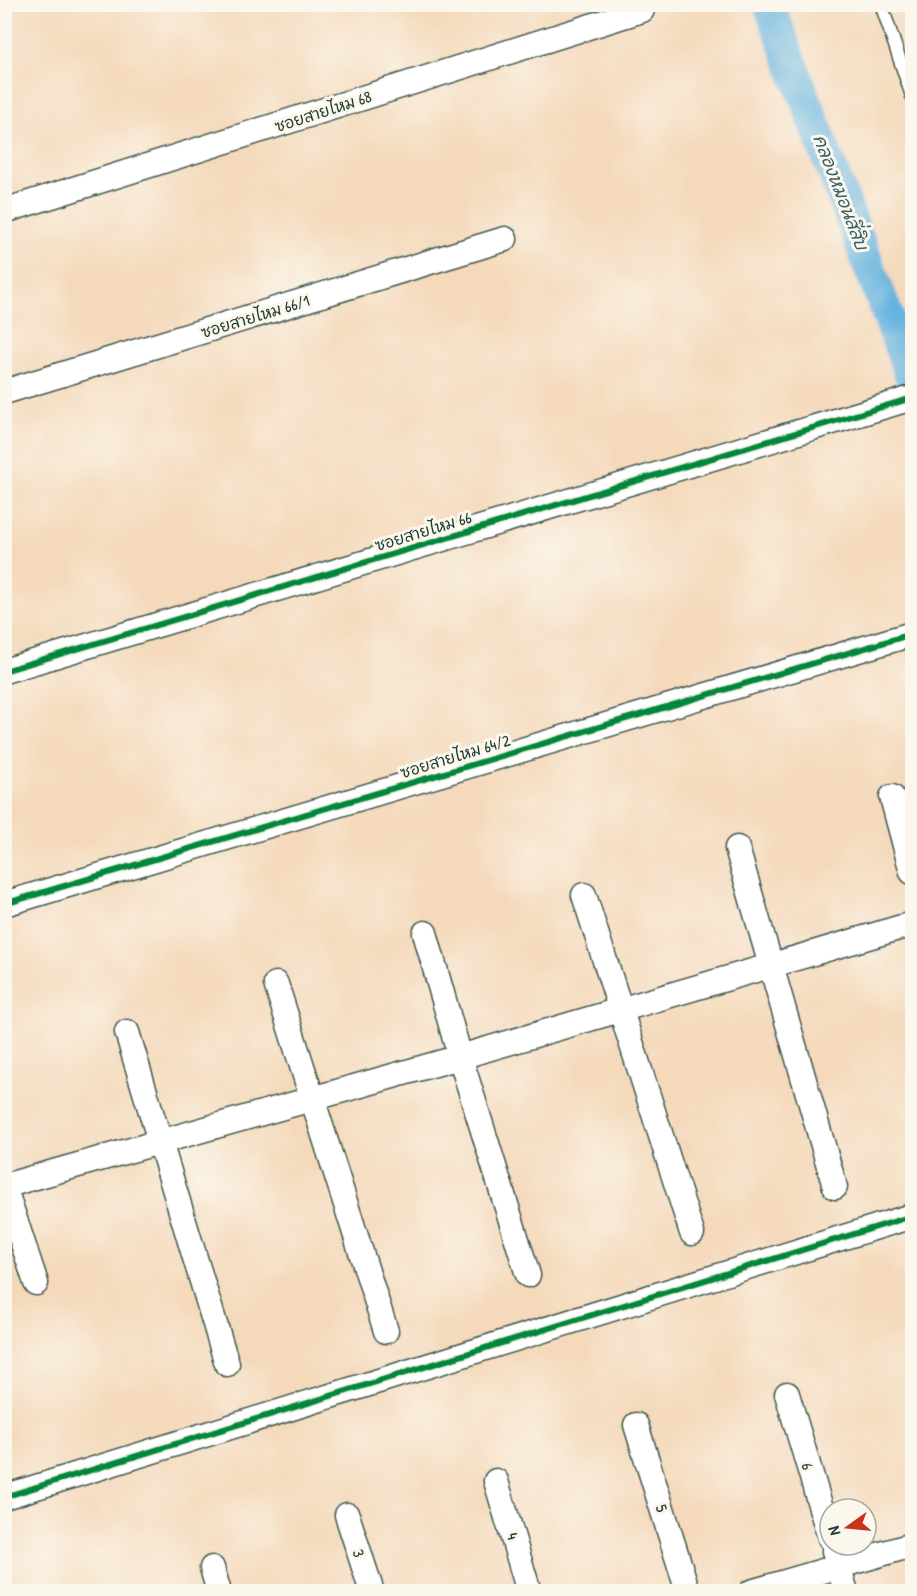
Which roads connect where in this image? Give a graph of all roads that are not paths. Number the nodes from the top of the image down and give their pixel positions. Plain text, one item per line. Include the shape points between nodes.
1 (881, 4) edge
2 (642, 10) dead end
3 (912, 96) edge
4 (4, 211) edge
5 (505, 239) dead end
6 (4, 393) edge
7 (912, 398) edge
8 (912, 634) edge
9 (4, 671) edge
10 (892, 797) dead end
11 (737, 848) dead end
12 (912, 872) edge
13 (584, 895) dead end
14 (4, 904) edge
15 (912, 924) edge
16 (425, 933) dead end
17 (771, 965) junction
18 (276, 984) dead end
19 (620, 1010) junction
20 (127, 1032) dead end
21 (460, 1057) junction
22 (313, 1099) junction
23 (159, 1142) junction
24 (4, 1186) edge
25 (835, 1187) dead end
26 (912, 1216) edge
27 (692, 1233) dead end
28 (528, 1275) dead end
29 (36, 1283) dead end
30 (386, 1331) dead end
31 (227, 1364) dead end
32 (787, 1394) dead end
33 (636, 1425) dead end
34 (496, 1480) dead end
35 (4, 1497) edge
36 (818, 1498) edge
37 (347, 1515) dead end
38 (912, 1545) edge
39 (878, 1549) edge
40 (830, 1557) edge
41 (836, 1557) edge
42 (212, 1568) dead end
43 (219, 1592) edge
44 (372, 1592) edge
45 (529, 1592) edge
46 (688, 1592) edge
47 (751, 1592) edge
48 (846, 1592) edge

1 - 3 lane
2 - 4 street, ซอยสายไหม 68
5 - 6 street, ซอยสายไหม 66/1
7 - 9 street, ซอยสายไหม 66
8 - 14 street, ซอยสายไหม 64/2
10 - 12 street
11 - 17 street
13 - 19 street
15 - 17 street
16 - 21 street
17 - 19 street
17 - 25 street
18 - 22 street
19 - 21 street
19 - 27 street
20 - 23 street
21 - 22 street
21 - 28 street
22 - 23 street
22 - 30 street
23 - 24 street
23 - 31 street
24 - 29 street
26 - 35 street
32 - 36 street, 6
33 - 46 street, 5
34 - 45 street, 4
37 - 44 street, 3
38 - 39 street
40 - 47 street
41 - 48 street
42 - 43 street

